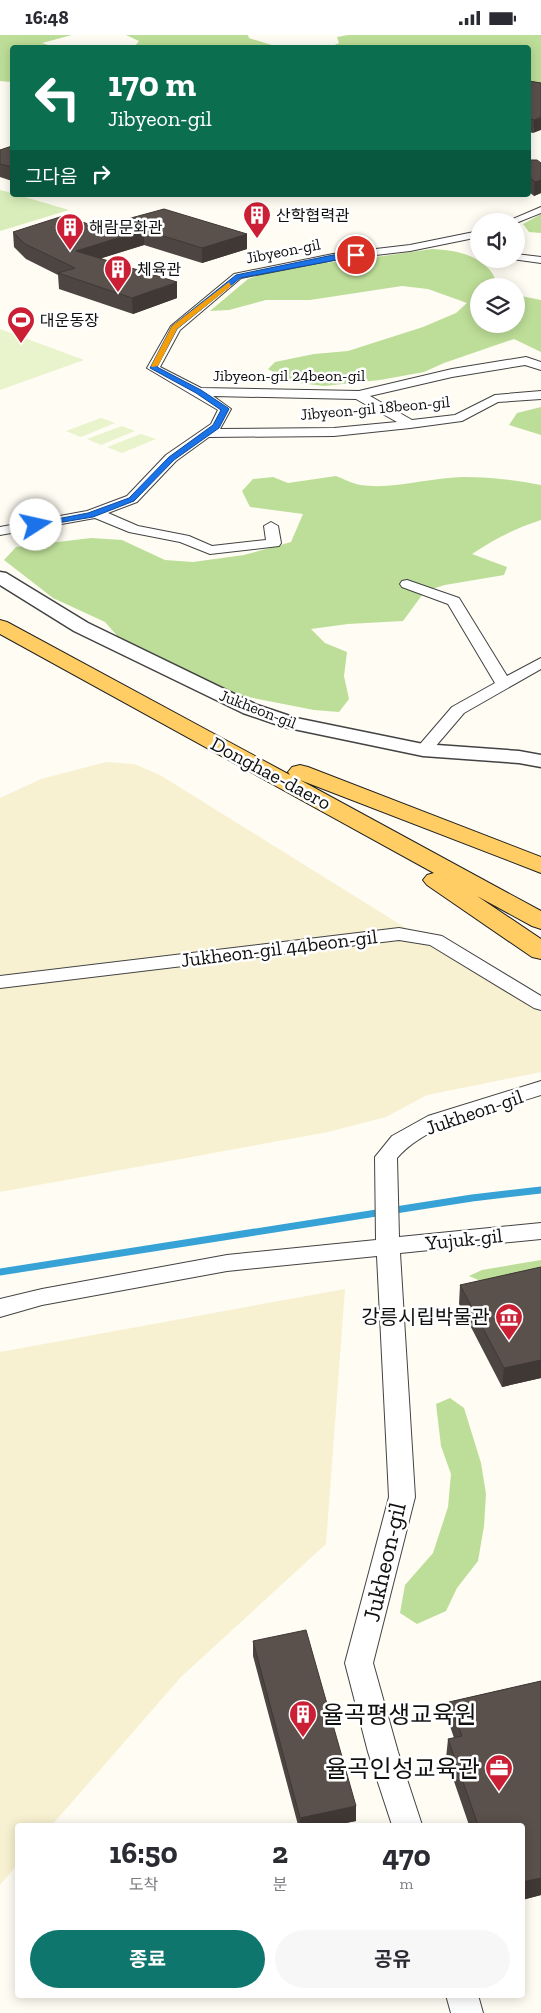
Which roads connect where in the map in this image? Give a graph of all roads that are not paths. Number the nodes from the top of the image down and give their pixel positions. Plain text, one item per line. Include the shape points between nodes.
1 (541, 210) edge
2 (525, 216) edge
3 (470, 236) edge
4 (438, 242) junction
5 (470, 246) edge
6 (525, 258) edge
7 (541, 260) edge
8 (541, 366) edge
9 (199, 391) junction
10 (359, 395) junction
11 (541, 395) edge
12 (410, 424) junction
13 (207, 433) junction
14 (96, 513) junction
15 (164, 519) dead end
16 (271, 526) dead end
17 (0, 531) edge
18 (150, 532) junction
19 (0, 577) edge
20 (407, 584) dead end
21 (0, 613) edge
22 (0, 626) edge
23 (541, 663) edge
24 (503, 683) junction
25 (423, 750) junction
26 (541, 761) edge
27 (290, 768) junction
28 (342, 811) junction
29 (541, 866) edge
30 (541, 905) edge
31 (541, 921) edge
32 (541, 951) edge
33 (0, 982) edge
34 (541, 1004) edge
35 (541, 1088) edge
36 (541, 1231) edge
37 (387, 1239) junction
38 (0, 1308) edge
39 (406, 1823) edge
40 (463, 1998) edge
41 (467, 2013) edge

1 - 2 street
3 - 4 street, Jibyeon-gil
4 - 5 street
4 - 9 street, Jibyeon-gil via 410,249 333,257 238,276 175,328 153,368
6 - 7 street
8 - 10 street, Jibyeon-gil 24beon-gil via 526,361 452,373
9 - 10 street, Jibyeon-gil 24beon-gil
9 - 13 street, Jibyeon-gil via 225,409 216,426
10 - 12 street
11 - 12 street, Jibyeon-gil 18beon-gil via 495,399 458,418
12 - 13 street, Jibyeon-gil 18beon-gil via 334,432
13 - 14 street, Jibyeon-gil via 171,458 132,499
14 - 17 street, Jibyeon-gil
14 - 18 street
15 - 18 street
16 - 18 street via 274,543 210,549 184,539
19 - 25 street, Jukheon-gil via 81,627 250,709 291,723
20 - 24 street via 454,601
21 - 27 main road, Donghae-daero via 147,695
22 - 28 main road, Donghae-daero
23 - 24 street
24 - 25 street via 458,710
25 - 26 street, Jukheon-gil
27 - 29 main road
27 - 30 main road, Donghae-daero
28 - 31 main road, Donghae-daero
28 - 32 main road
33 - 34 street, Jukheon-gil 44beon-gil via 399,934 435,940
35 - 37 street, Jukheon-gil via 436,1121 400,1141 386,1157
36 - 37 street, Yujuk-gil
37 - 38 street, Yujuk-gil via 227,1263 42,1297
37 - 39 street, Jukheon-gil via 402,1497 360,1663 383,1753
40 - 41 street

